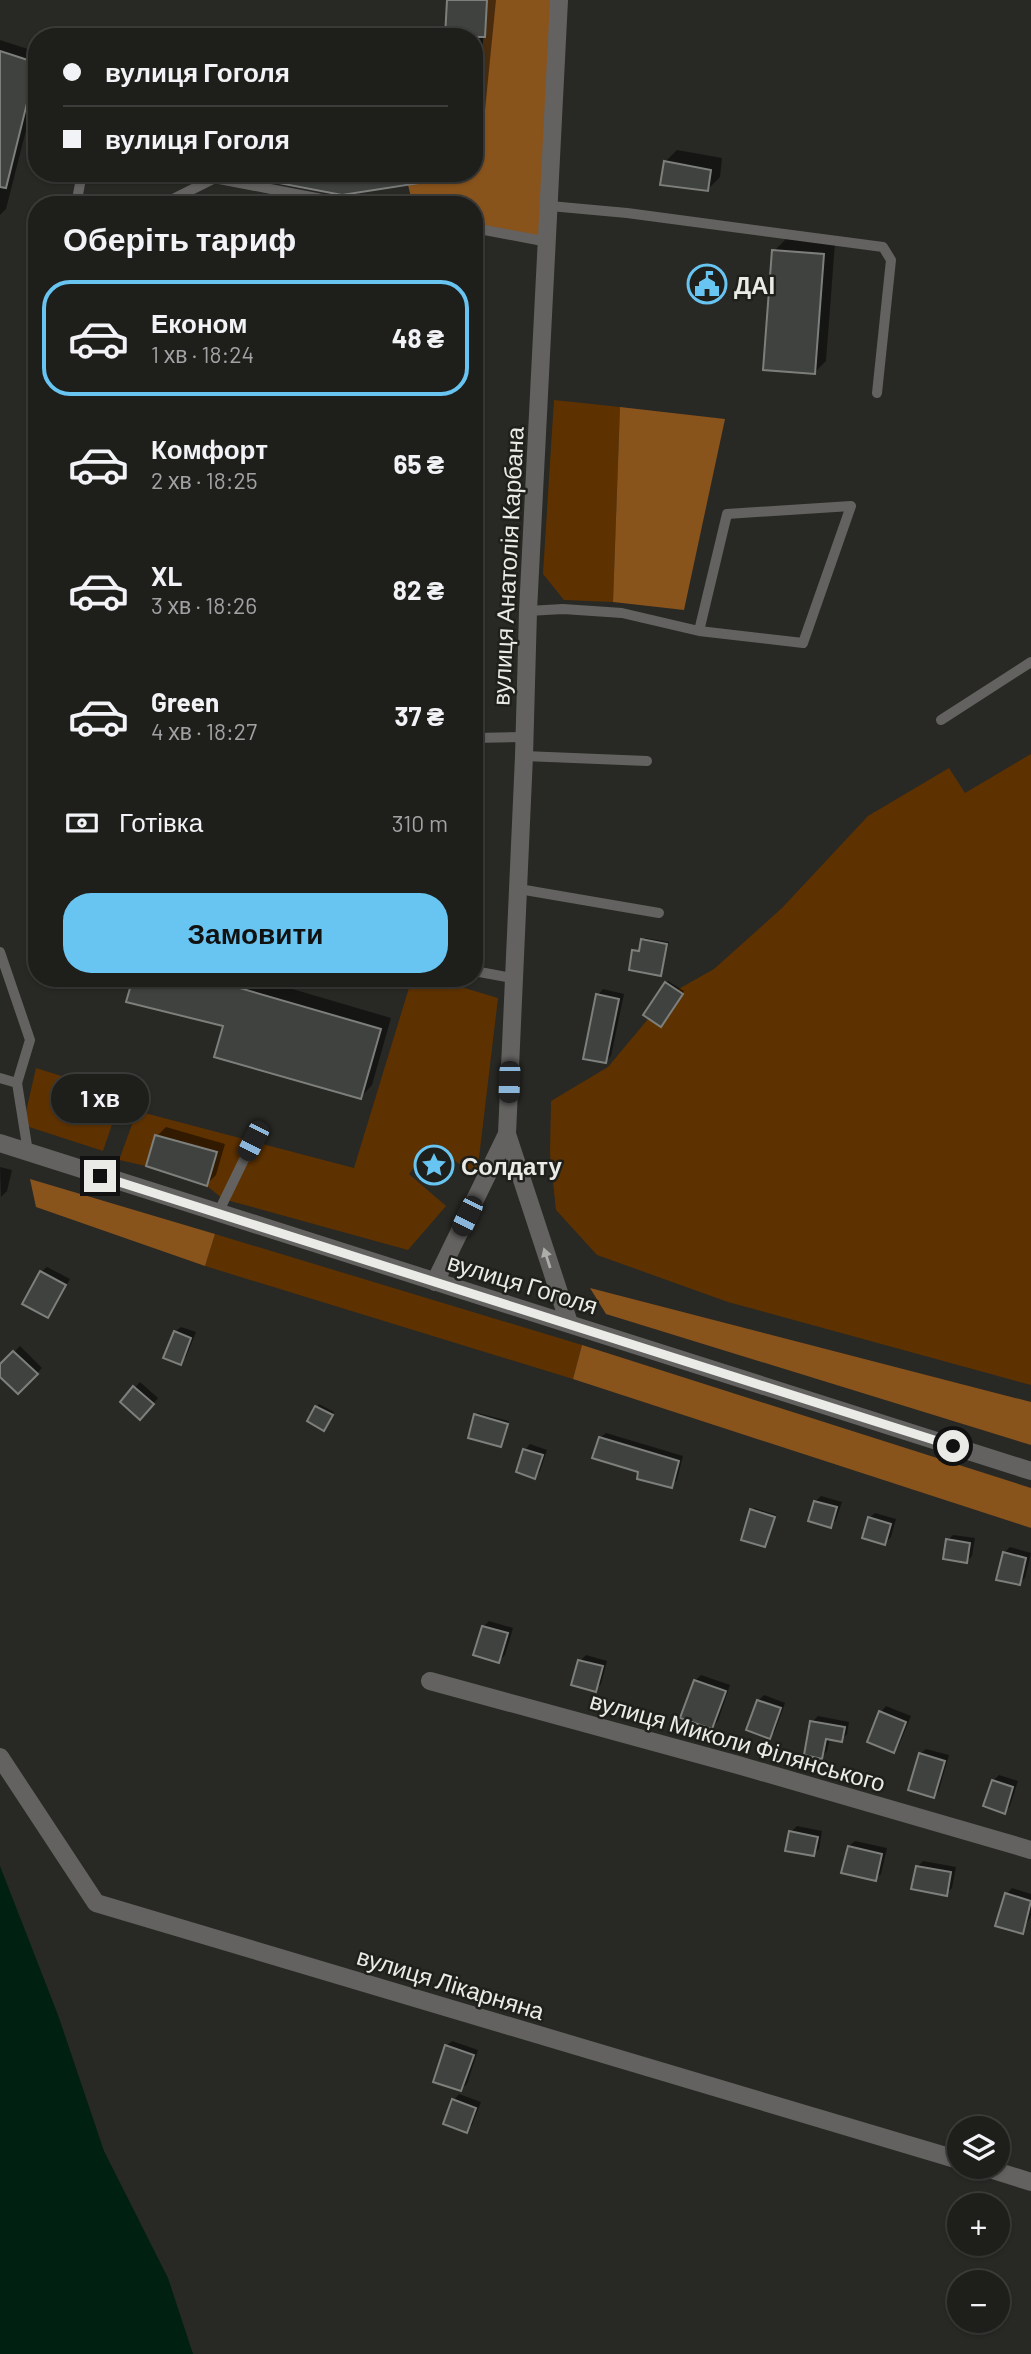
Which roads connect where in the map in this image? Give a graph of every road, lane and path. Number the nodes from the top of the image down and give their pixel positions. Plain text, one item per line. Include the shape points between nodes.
1 (559, 0) edge
2 (206, 182) edge
3 (235, 182) edge
4 (179, 196) edge
5 (307, 196) edge
6 (550, 206) junction
7 (483, 230) edge
8 (548, 242) junction
9 (877, 393) dead end
10 (528, 611) junction
11 (699, 631) junction
12 (1031, 662) edge
13 (941, 720) dead end
14 (524, 737) junction
15 (483, 738) edge
16 (524, 756) junction
17 (647, 761) dead end
18 (519, 889) junction
19 (659, 913) dead end
20 (0, 952) edge
21 (483, 973) edge
22 (512, 978) junction
23 (0, 1078) edge
24 (17, 1083) junction
25 (507, 1134) junction
26 (253, 1141) dead end
27 (0, 1143) edge
28 (28, 1153) junction
29 (218, 1213) junction
30 (435, 1282) junction
31 (569, 1323) junction
32 (1031, 1471) edge
33 (430, 1681) dead end
34 (0, 1757) edge
35 (1031, 1850) edge
36 (947, 2156) edge
37 (1010, 2175) edge
38 (1031, 2182) edge

1 - 6 street, вулиця Анатолія Карбана
2 - 4 lane
3 - 5 lane
6 - 8 street, вулиця Анатолія Карбана
6 - 9 lane via 883,247 891,260
7 - 8 lane
8 - 10 street, вулиця Анатолія Карбана
10 - 11 lane via 622,612
10 - 14 street, вулиця Анатолія Карбана
11 - 11 lane via 803,643 851,506 727,514
12 - 13 lane
14 - 15 lane
14 - 16 street, вулиця Анатолія Карбана
16 - 17 lane
16 - 18 street, вулиця Анатолія Карбана
18 - 19 lane
18 - 22 street, вулиця Анатолія Карбана
20 - 24 lane via 30,1040
21 - 22 lane
22 - 25 street, вулиця Анатолія Карбана
23 - 24 lane
24 - 28 lane
25 - 30 street
31 -> 25 street
26 - 29 lane
27 - 28 street, вулиця Гоголя
28 - 29 street, вулиця Гоголя
29 - 30 street, вулиця Гоголя
30 - 31 street, вулиця Гоголя
31 - 32 street, вулиця Гоголя
33 - 35 street, вулиця Миколи Філянського
34 - 36 street, вулиця Лікарняна via 96,1903
37 - 38 street

